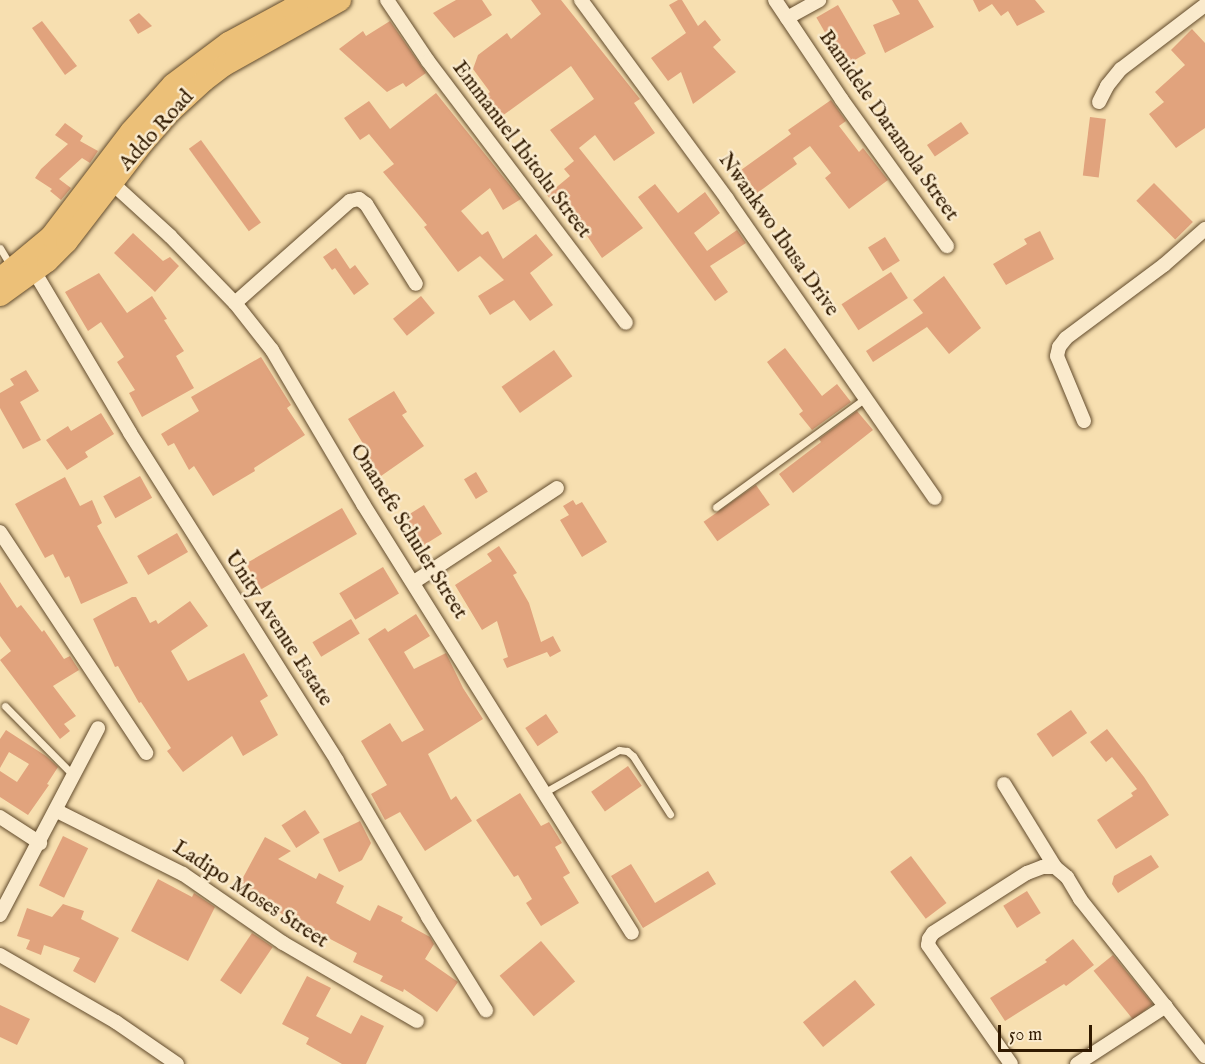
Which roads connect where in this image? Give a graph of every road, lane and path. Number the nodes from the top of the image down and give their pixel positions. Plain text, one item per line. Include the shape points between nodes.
1 (340, 0) edge
2 (387, 0) edge
3 (581, 0) edge
4 (775, 0) edge
5 (819, 0) edge
6 (310, 1) edge
7 (1205, 5) edge
8 (787, 18) junction
9 (1099, 102) dead end
10 (112, 183) junction
11 (1205, 229) edge
12 (947, 246) dead end
13 (0, 248) edge
14 (34, 271) junction
15 (6, 273) edge
16 (416, 284) dead end
17 (0, 295) edge
18 (235, 303) junction
19 (626, 323) dead end
20 (867, 397) junction
21 (1084, 421) dead end
22 (557, 488) dead end
23 (935, 498) dead end
24 (716, 507) dead end
25 (0, 532) edge
26 (414, 582) junction
27 (5, 706) dead end
28 (98, 728) dead end
29 (146, 753) dead end
30 (74, 776) junction
31 (1004, 784) dead end
32 (544, 792) junction
33 (57, 811) junction
34 (670, 814) dead end
35 (0, 817) edge
36 (40, 843) junction
37 (1055, 867) junction
38 (0, 915) edge
39 (632, 933) dead end
40 (0, 955) edge
41 (1166, 1006) junction
42 (486, 1010) dead end
43 (417, 1021) dead end
44 (1205, 1056) edge
45 (177, 1064) edge
46 (1011, 1064) edge
47 (1077, 1064) edge

1 - 10 main road, Addo Road via 204,80 167,114
2 - 19 street, Emmanuel Ibitolu Street via 442,80
3 - 20 street, Nwankwo Ibusa Drive
4 - 8 street, Bamidele Daramola Street
5 - 8 street
6 - 15 main road, Addo Road via 228,42 172,84 130,131 50,236
7 - 9 street via 1122,69
8 - 12 street, Bamidele Daramola Street
10 - 14 main road, Addo Road via 66,242
10 - 18 street, Onanefe Schuler Street
11 - 21 street via 1059,347 1057,356
13 - 15 lane
14 - 17 main road, Addo Road
14 - 42 street, Unity Avenue Estate via 130,434 337,761
16 - 18 street via 366,204 359,199 350,201
18 - 26 street, Onanefe Schuler Street via 272,350
20 - 23 street, Nwankwo Ibusa Drive
20 - 24 lane
22 - 26 street
25 - 29 street
26 - 32 street, Onanefe Schuler Street
27 - 30 lane
28 - 30 street
30 - 33 street
31 - 37 street
32 - 34 lane via 619,750 627,751
32 - 39 street, Onanefe Schuler Street
33 - 36 street
33 - 43 street, Ladipo Moses Street via 183,874 283,943
35 - 36 street
36 - 38 street
37 - 41 street via 1067,877 1080,899
37 - 46 street via 1027,873 928,939 928,945
40 - 45 street via 116,1022
41 - 44 street
41 - 47 street

